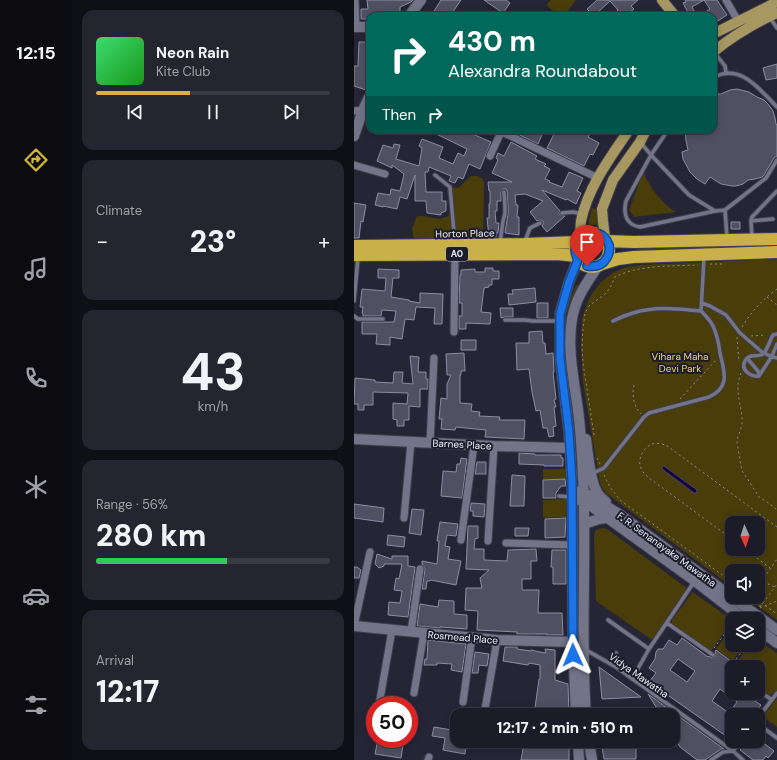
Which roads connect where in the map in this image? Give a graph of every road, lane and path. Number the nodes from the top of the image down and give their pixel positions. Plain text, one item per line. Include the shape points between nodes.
1 (355, 0) edge
2 (421, 0) edge
3 (662, 0) edge
4 (726, 0) edge
5 (777, 2) edge
6 (412, 12) edge
7 (672, 12) edge
8 (773, 15) edge
9 (738, 21) junction
10 (355, 27) edge
11 (366, 27) edge
12 (777, 28) edge
13 (717, 32) edge
14 (717, 49) edge
15 (717, 57) edge
16 (726, 73) junction
17 (717, 75) edge
18 (366, 100) edge
19 (777, 107) edge
20 (358, 111) edge
21 (501, 134) edge
22 (508, 134) edge
23 (627, 134) edge
24 (644, 134) edge
25 (665, 134) edge
26 (354, 136) edge
27 (640, 142) junction
28 (651, 155) junction
29 (490, 156) dead end
30 (777, 160) edge
31 (354, 165) edge
32 (385, 174) dead end
33 (435, 175) dead end
34 (598, 178) junction
35 (777, 191) edge
36 (504, 192) dead end
37 (725, 210) junction
38 (715, 211) junction
39 (562, 212) dead end
40 (583, 214) junction
41 (773, 220) dead end
42 (751, 221) junction
43 (540, 223) dead end
44 (777, 239) edge
45 (578, 240) junction
46 (606, 240) junction
47 (727, 240) junction
48 (752, 240) junction
49 (500, 244) junction
50 (524, 244) junction
51 (455, 249) junction
52 (355, 252) edge
53 (777, 252) edge
54 (577, 258) junction
55 (704, 259) junction
56 (726, 264) dead end
57 (600, 265) junction
58 (777, 289) edge
59 (767, 297) junction
60 (354, 302) edge
61 (702, 303) junction
62 (777, 305) edge
63 (701, 311) junction
64 (354, 316) edge
65 (383, 319) dead end
66 (505, 320) dead end
67 (613, 320) dead end
68 (560, 321) junction
69 (454, 332) dead end
70 (739, 332) junction
71 (775, 335) edge
72 (744, 336) junction
73 (777, 344) edge
74 (764, 353) junction
75 (721, 355) junction
76 (772, 356) junction
77 (434, 358) dead end
78 (747, 358) junction
79 (777, 358) edge
80 (739, 366) dead end
81 (740, 369) dead end
82 (759, 376) junction
83 (634, 385) dead end
84 (674, 406) junction
85 (578, 414) junction
86 (644, 417) junction
87 (594, 436) dead end
88 (354, 439) edge
89 (411, 442) junction
90 (430, 443) junction
91 (474, 445) junction
92 (494, 446) junction
93 (570, 448) junction
94 (597, 458) dead end
95 (596, 471) junction
96 (572, 493) junction
97 (559, 496) dead end
98 (584, 497) junction
99 (777, 510) edge
100 (619, 514) junction
101 (762, 516) edge
102 (404, 518) dead end
103 (607, 518) junction
104 (765, 518) edge
105 (584, 524) junction
106 (777, 527) edge
107 (725, 534) edge
108 (461, 540) dead end
109 (488, 541) dead end
110 (506, 543) dead end
111 (573, 545) junction
112 (370, 552) dead end
113 (754, 556) edge
114 (777, 559) edge
115 (770, 568) junction
116 (420, 569) dead end
117 (765, 575) edge
118 (698, 577) junction
119 (725, 577) edge
120 (765, 583) edge
121 (777, 584) edge
122 (775, 587) junction
123 (777, 588) edge
124 (765, 600) edge
125 (777, 601) edge
126 (760, 604) edge
127 (762, 604) joint
128 (765, 606) junction
129 (760, 608) junction
130 (736, 612) edge
131 (777, 614) edge
132 (608, 620) dead end
133 (667, 623) junction
134 (354, 626) edge
135 (392, 630) junction
136 (777, 630) edge
137 (411, 632) junction
138 (424, 633) junction
139 (725, 634) edge
140 (765, 634) edge
141 (472, 637) junction
142 (497, 640) junction
143 (573, 642) junction
144 (777, 643) edge
145 (583, 648) junction
146 (649, 649) junction
147 (616, 653) dead end
148 (711, 655) joint
149 (616, 668) junction
150 (632, 679) junction
151 (414, 693) dead end
152 (777, 693) edge
153 (765, 695) edge
154 (381, 696) edge
155 (772, 700) junction
156 (463, 702) dead end
157 (485, 708) edge
158 (576, 708) edge
159 (586, 708) edge
160 (765, 709) edge
161 (765, 729) edge
162 (777, 738) edge
163 (578, 748) edge
164 (590, 748) edge
165 (736, 748) edge
166 (733, 752) junction
167 (579, 760) edge
168 (592, 760) edge
169 (711, 760) edge
170 (743, 760) edge

1 - 10 street
2 - 6 main road
3 - 7 main road
4 - 9 street
5 - 9 main road
8 - 12 lane
8 - 14 main road via 736,35
9 - 13 main road
10 - 11 main road
15 - 16 lane via 725,66
16 - 17 lane
16 - 19 lane via 742,75
18 - 20 main road
20 - 26 main road
21 - 29 street
22 - 34 street
23 - 34 main road
24 - 27 main road
25 - 28 lane
27 - 28 lane
27 - 46 main road via 613,180 602,209
28 - 38 lane via 689,195
28 - 38 lane via 624,207 626,218 634,226 640,227
30 - 37 lane via 766,178
31 - 32 street
33 - 51 lane via 450,187
34 - 40 main road
35 - 42 lane
36 - 49 lane via 505,214
37 - 38 lane
37 - 47 lane
39 - 40 lane
40 - 45 main road
41 - 42 lane
42 - 48 lane
43 - 50 lane via 530,228
44 - 48 highway, A0
45 - 46 highway, A0 via 590,233 601,235
45 - 50 highway, Horton Place / A0
45 - 54 highway via 575,247
46 - 47 highway, A0
46 - 57 highway via 610,251
47 - 48 highway, A0
49 - 50 highway, Horton Place / A0
49 - 51 highway, Horton Place / A0
51 - 52 highway, Horton Place / A0
51 - 54 highway, Horton Place / A0 via 557,254
51 - 69 street
52 - 60 lane
53 - 55 highway, A0
54 - 57 highway, A0 via 587,266
54 - 68 main road
55 - 56 path
55 - 57 highway, A0 via 634,257
55 - 61 lane
55 - 87 path via 620,274 615,277 605,294 589,306 582,347
57 - 85 main road via 583,287 572,319 571,356
58 - 59 path
59 - 62 path
59 - 70 path via 748,317
61 - 63 lane
61 - 70 lane via 726,315
63 - 67 lane via 654,309
63 - 75 lane via 712,324
64 - 65 lane via 358,319
66 - 68 lane
68 - 93 main road via 560,358
70 - 72 lane
70 - 80 path
71 - 72 path
71 - 74 lane
72 - 74 lane
73 - 76 lane
74 - 76 lane
74 - 78 lane
75 - 84 path
75 - 84 lane via 724,380 716,394
76 - 79 lane
76 - 82 lane
77 - 90 street
78 - 82 lane
78 - 82 lane via 743,367 745,371
81 - 99 path via 738,393 742,425 737,443 742,471 759,497
83 - 86 path via 633,399 636,408
84 - 86 lane via 649,413
85 - 95 main road
85 - 98 main road
86 - 95 lane via 604,468
88 - 89 main road, Barnes Place
89 - 90 main road, Barnes Place
89 - 102 street
90 - 91 main road, Barnes Place
91 - 92 main road, Barnes Place
91 - 108 street
92 - 93 main road, Barnes Place
92 - 109 street
93 - 96 main road
94 - 95 path
95 - 100 main road via 593,480 597,493
95 - 119 path via 620,500
96 - 97 lane
96 - 98 main road, F. R. Senanayake Mawatha
96 - 111 main road
98 - 100 main road, F. R. Senanayake Mawatha
98 - 103 main road, F. R. Senanayake Mawatha
98 - 105 main road
100 - 118 main road, F. R. Senanayake Mawatha
101 - 107 path via 666,445 650,445 641,455 639,462 644,473
103 - 105 main road
103 - 118 main road, F. R. Senanayake Mawatha
104 - 106 path
105 - 145 main road
110 - 111 street
111 - 143 main road
112 - 134 street
113 - 115 path
114 - 115 path
115 - 117 path
116 - 137 street
118 - 130 main road, F. R. Senanayake Mawatha
118 - 133 lane
118 - 136 main road, F. R. Senanayake Mawatha
120 - 122 path
121 - 122 path
122 - 123 path
122 - 124 path
125 - 128 path
126 - 129 path
127 - 128 path
127 - 129 path
128 - 129 path
128 - 131 path
132 - 146 lane
133 - 146 lane
133 - 148 lane
134 - 135 main road, Rosmead Place
135 - 137 main road, Rosmead Place
135 - 154 street
137 - 138 main road, Rosmead Place
138 - 141 main road, Rosmead Place
138 - 151 street
139 - 148 path
140 - 144 main road
141 - 142 main road, Rosmead Place
141 - 156 street
142 - 143 main road, Rosmead Place
142 - 157 street
143 - 158 main road
145 - 149 lane, Vidya Mawatha
145 - 159 main road
146 - 150 lane
147 - 149 lane
149 - 150 lane, Vidya Mawatha
150 - 166 lane, Vidya Mawatha
152 - 155 lane
153 - 155 lane
155 - 160 lane
161 - 162 lane
163 - 167 main road
164 - 168 main road
165 - 166 lane
166 - 169 lane via 723,752
166 - 170 lane, Vidya Mawatha

